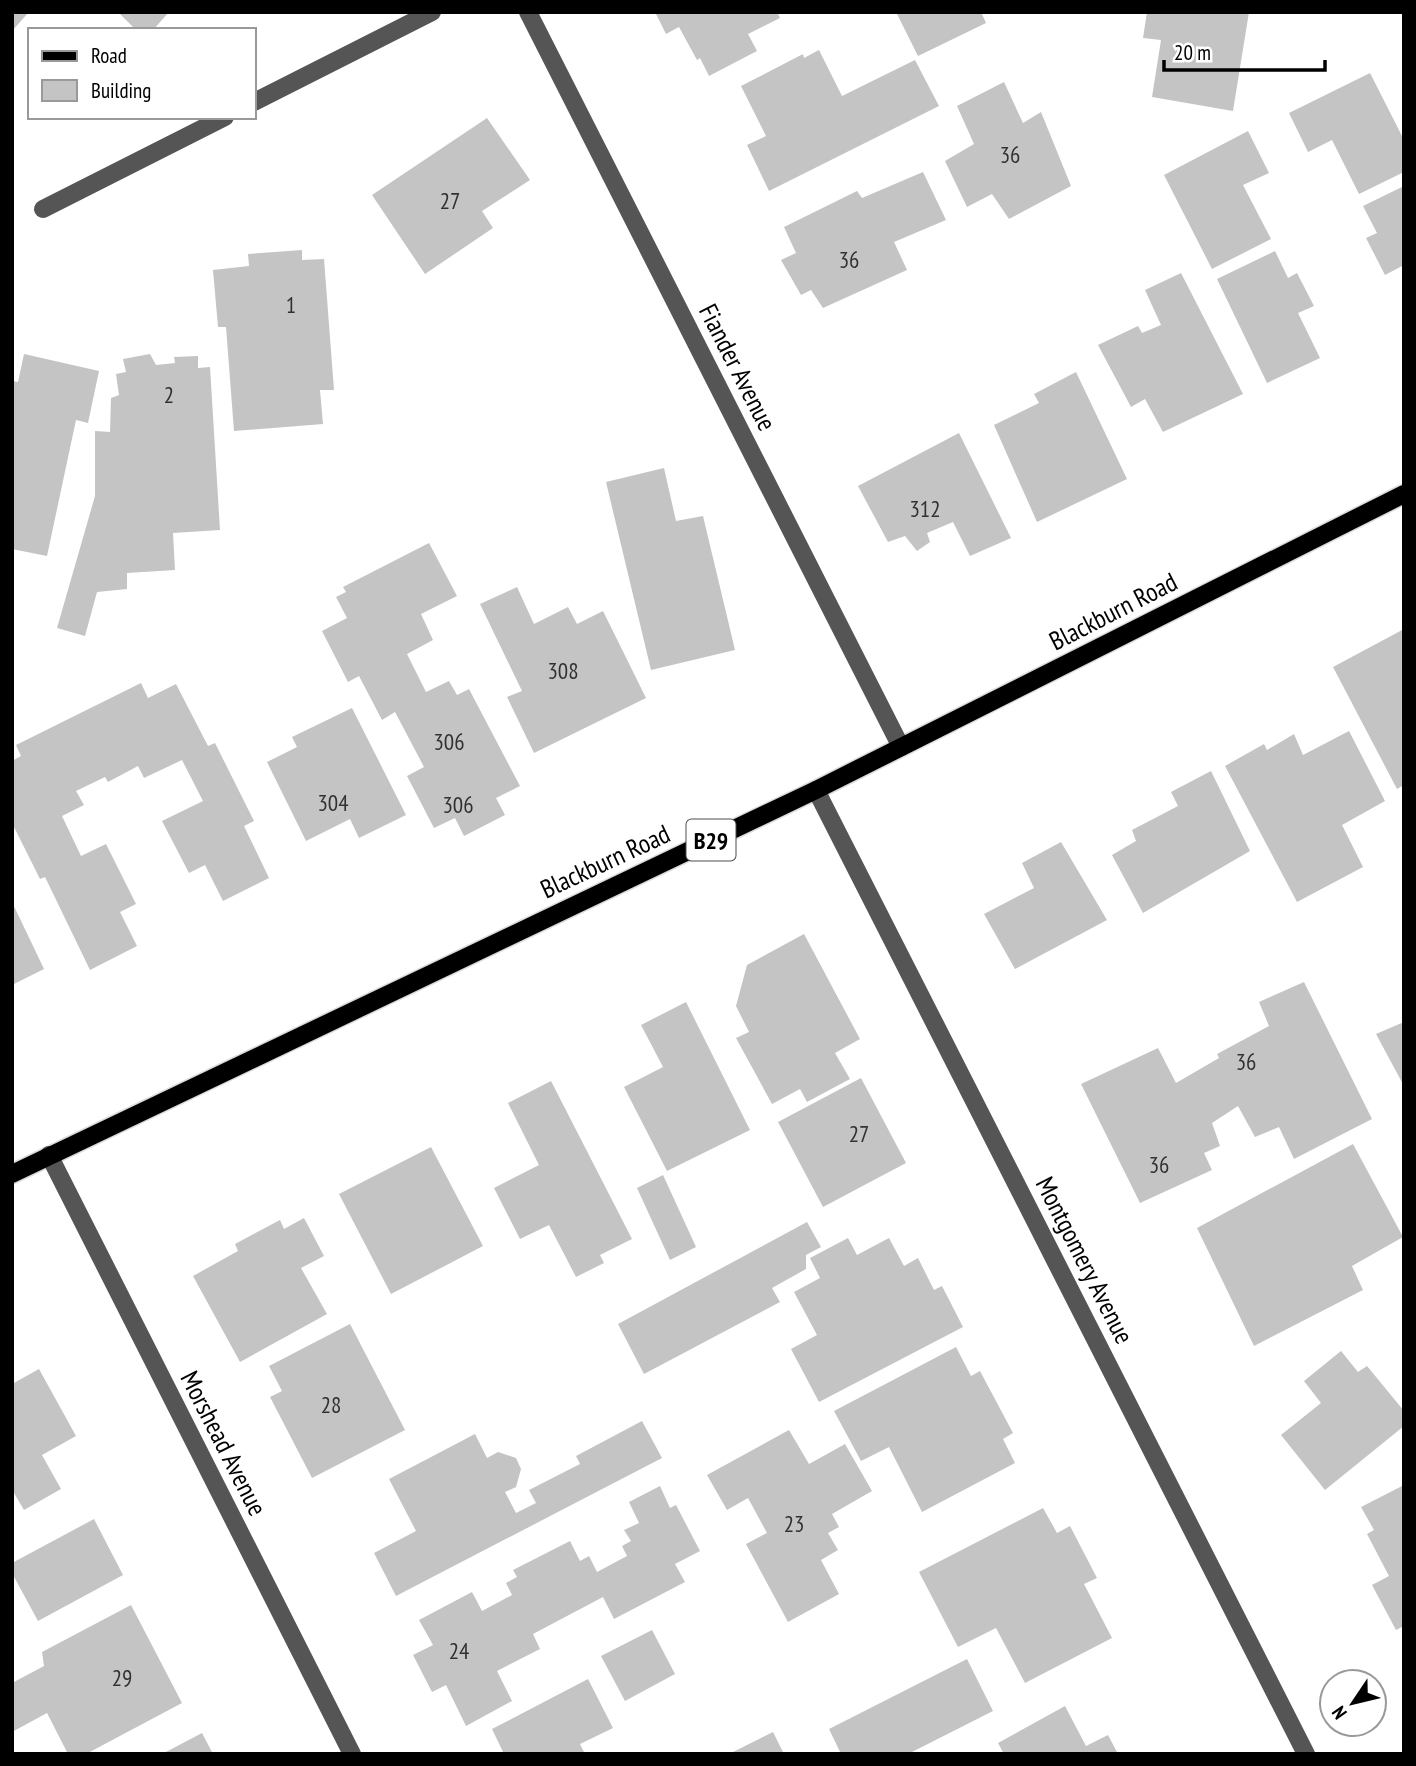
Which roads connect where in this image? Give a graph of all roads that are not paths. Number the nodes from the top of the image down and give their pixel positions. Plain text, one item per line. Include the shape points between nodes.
1 (432, 12) edge
2 (528, 12) edge
3 (256, 101) edge
4 (221, 119) edge
5 (43, 209) dead end
6 (1404, 494) edge
7 (901, 747) junction
8 (816, 790) junction
9 (50, 1155) junction
10 (12, 1174) edge
11 (352, 1754) edge
12 (1306, 1754) edge

1 - 3 street
2 - 7 street, Fiander Avenue
4 - 5 street
6 - 7 main road, Blackburn Road / B29
7 - 8 main road, Blackburn Road / B29
8 - 9 main road, Blackburn Road / B29
8 - 12 street, Montgomery Avenue
9 - 10 main road, Blackburn Road / B29
9 - 11 street, Morshead Avenue

